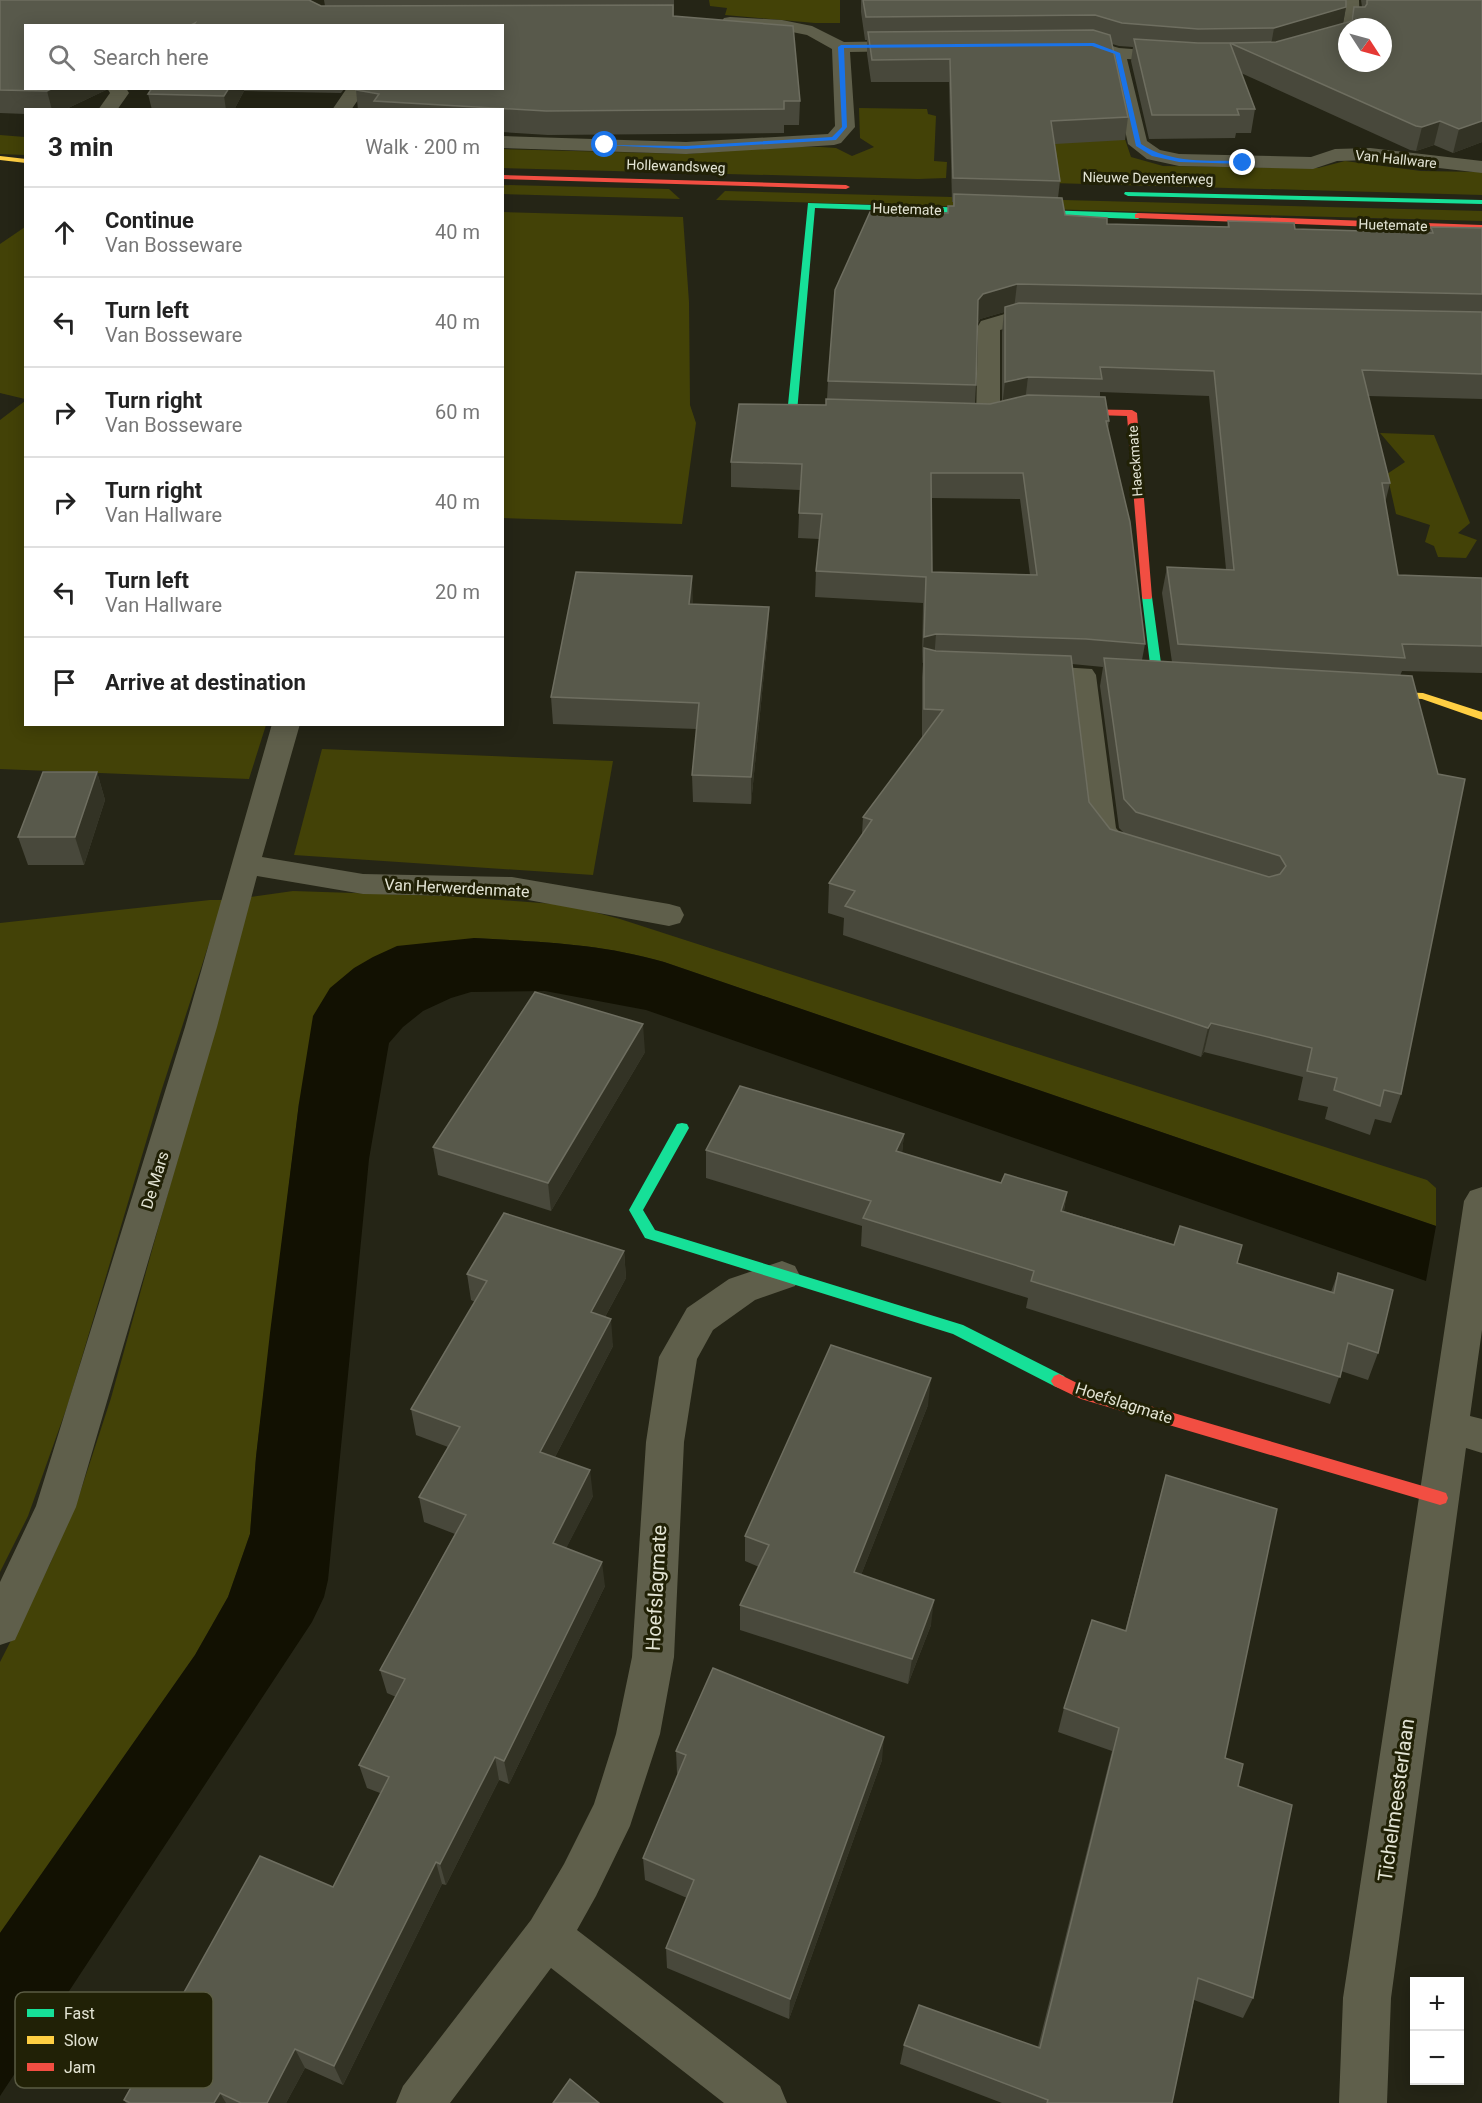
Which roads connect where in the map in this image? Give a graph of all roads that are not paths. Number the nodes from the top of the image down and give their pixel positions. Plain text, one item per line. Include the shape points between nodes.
1 (1350, 0) edge
2 (1347, 18) edge
3 (717, 21) edge
4 (1056, 45) edge
5 (925, 46) edge
6 (841, 47) junction
7 (1117, 53) junction
8 (1194, 59) edge
9 (118, 90) edge
10 (358, 90) edge
11 (109, 108) edge
12 (342, 108) edge
13 (504, 142) edge
14 (0, 158) edge
15 (24, 162) edge
16 (24, 162) edge
17 (0, 165) edge
18 (1482, 167) edge
19 (504, 177) edge
20 (860, 187) dead end
21 (1111, 193) dead end
22 (1482, 202) edge
23 (1482, 228) edge
24 (1075, 319) edge
25 (1049, 411) edge
26 (838, 418) edge
27 (990, 418) edge
28 (1002, 672) edge
29 (1192, 683) edge
30 (1353, 692) edge
31 (1476, 711) edge
32 (285, 726) edge
33 (1151, 860) edge
34 (245, 864) junction
35 (669, 915) dead end
36 (682, 1128) dead end
37 (1482, 1201) edge
38 (782, 1276) junction
39 (1465, 1431) edge
40 (1440, 1498) junction
41 (0, 1626) edge
42 (547, 1936) junction
43 (420, 2103) edge
44 (763, 2103) edge
45 (1363, 2103) edge

1 - 2 street
3 - 6 street via 812,31
4 - 7 street via 1092,45
5 - 6 street
6 - 13 street via 845,127 834,139 686,148
7 - 8 street
7 - 18 street, Van Hallware via 1138,144 1154,155 1179,160 1313,163 1335,155 1370,154
9 - 11 street via 120,93
10 - 12 street
14 - 15 street
16 - 17 street
19 - 20 street, Hollewandsweg
21 - 22 street, Nieuwe Deventerweg
23 - 26 street, Huetemate via 811,206 792,415
24 - 27 street via 1015,318 989,326
25 - 29 street, Haeckmate via 1132,413 1147,680
28 - 33 street via 1093,676 1102,831 1118,850
30 - 31 street via 1423,696
32 - 34 street, De Mars
34 - 35 street, Van Herwerdenmate via 363,884 512,887
34 - 41 street, De Mars via 201,1027 56,1507
36 - 38 street, Hoefslagmate via 636,1210 650,1234
37 - 39 street
38 - 40 street, Hoefslagmate via 958,1329 1081,1392
38 - 42 street, Hoefslagmate via 742,1289 700,1319 678,1358 665,1442 653,1657 638,1734 614,1811
39 - 40 street, Tichelmeesterlaan
40 - 45 street, Tichelmeesterlaan via 1367,1998
42 - 43 street, Hoefslagmate
42 - 44 street

